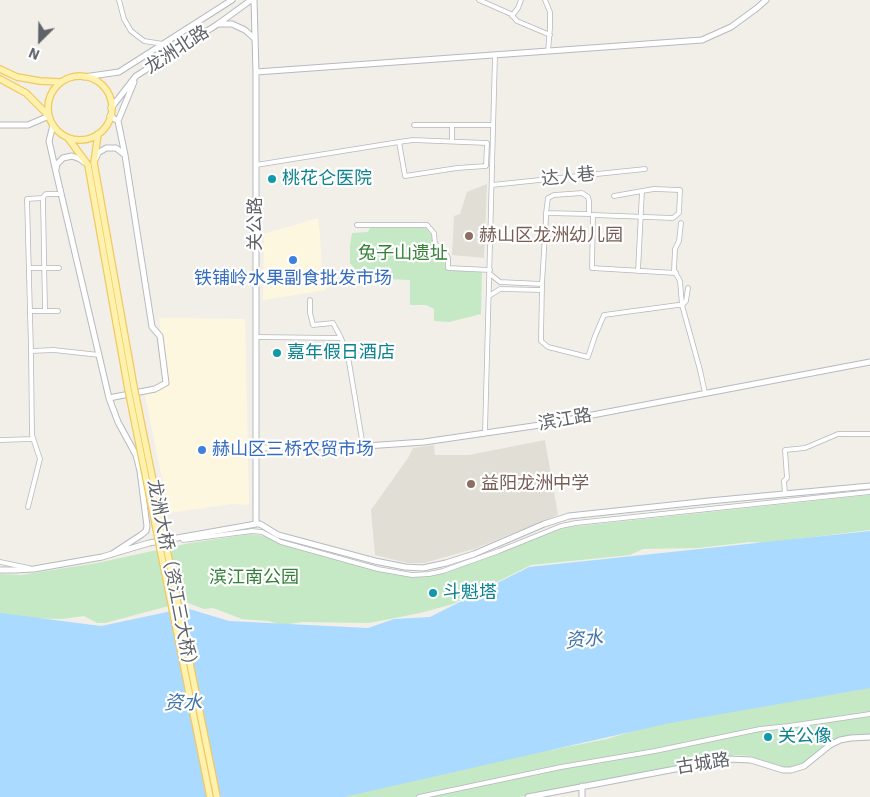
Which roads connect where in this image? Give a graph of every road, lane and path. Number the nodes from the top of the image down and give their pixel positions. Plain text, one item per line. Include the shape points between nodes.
1 (119, 0) edge
2 (232, 0) edge
3 (252, 0) edge
4 (479, 0) edge
5 (521, 0) edge
6 (545, 0) edge
7 (766, 0) edge
8 (512, 16) junction
9 (218, 24) junction
10 (550, 35) junction
11 (255, 39) junction
12 (163, 44) junction
13 (548, 51) junction
14 (495, 55) junction
15 (0, 69) edge
16 (256, 72) junction
17 (136, 76) junction
18 (84, 77) junction
19 (0, 78) edge
20 (61, 82) junction
21 (111, 108) junction
22 (49, 116) junction
23 (110, 116) junction
24 (118, 121) junction
25 (0, 124) edge
26 (53, 125) junction
27 (414, 125) dead end
28 (452, 125) junction
29 (494, 125) junction
30 (98, 134) junction
31 (68, 138) junction
32 (452, 141) junction
33 (399, 142) junction
34 (125, 155) junction
35 (91, 164) junction
36 (256, 165) junction
37 (645, 169) dead end
38 (56, 172) junction
39 (492, 185) junction
40 (642, 191) junction
41 (61, 194) junction
42 (614, 196) dead end
43 (43, 198) junction
44 (546, 214) junction
45 (591, 215) junction
46 (641, 216) junction
47 (681, 223) dead end
48 (357, 225) dead end
49 (29, 268) junction
50 (44, 268) junction
51 (58, 268) dead end
52 (638, 271) junction
53 (490, 272) junction
54 (676, 273) junction
55 (542, 284) junction
56 (688, 288) dead end
57 (542, 290) junction
58 (489, 296) junction
59 (310, 300) dead end
60 (682, 305) junction
61 (45, 310) junction
62 (30, 311) junction
63 (58, 311) dead end
64 (257, 337) junction
65 (341, 338) junction
66 (31, 351) junction
67 (99, 355) junction
68 (870, 362) edge
69 (131, 388) junction
70 (705, 393) junction
71 (110, 398) junction
72 (485, 433) junction
73 (870, 434) edge
74 (33, 439) junction
75 (0, 440) edge
76 (363, 446) junction
77 (257, 448) junction
78 (870, 486) edge
79 (870, 492) edge
80 (785, 494) junction
81 (28, 507) dead end
82 (256, 524) junction
83 (183, 540) dead end
84 (112, 554) junction
85 (0, 562) edge
86 (34, 569) junction
87 (0, 570) edge
88 (870, 714) edge
89 (870, 738) edge
90 (582, 786) junction
91 (210, 797) edge
92 (217, 797) edge
93 (418, 797) edge
94 (528, 797) edge
95 (582, 797) edge

1 - 12 street via 131,31 144,41
2 - 12 street, 龙洲北路
3 - 9 street, 龙洲北路
3 - 11 street, 关公路
4 - 8 street
5 - 8 street
6 - 10 street via 550,12
7 - 13 street via 731,27 702,40
8 - 10 street
9 - 11 street via 232,24
9 - 17 street, 龙洲北路
10 - 13 street
11 - 16 street, 关公路
12 - 18 street, 龙洲北路 via 119,72
13 - 14 street
14 - 16 street
14 - 29 street
15 - 20 main road via 17,77
16 - 36 street, 关公路
17 - 21 street, 龙洲北路
17 - 24 street
18 - 20 main road via 76,76
18 - 21 main road via 100,84 110,99
19 - 22 main road via 26,93
20 - 22 main road via 50,97
21 - 23 main road
22 - 25 street via 28,125
22 - 26 main road
23 - 24 street
23 - 30 main road
24 - 34 street
26 - 31 main road
26 - 38 street via 49,141
27 - 28 street
28 - 29 street
28 - 32 street
29 - 39 street
30 - 31 main road via 78,140
30 - 35 main road
31 - 35 main road
32 - 33 street
32 - 33 street via 487,142 486,166 405,176
33 - 36 street
34 - 35 street via 116,148 106,148
34 - 71 street via 152,327 160,336 166,383 155,389
35 - 38 street via 72,156 63,158 57,164
35 - 69 main road
36 - 64 street, 关公路
37 - 39 street, 达人巷
38 - 41 street
39 - 53 street
40 - 42 street
40 - 46 street
40 - 46 street via 680,190 679,214 673,218
41 - 43 street via 46,194
41 - 67 street
43 - 49 street via 27,198
43 - 50 street
44 - 45 street
44 - 45 street via 548,198 582,193 590,201
44 - 55 street
45 - 46 street
45 - 52 street via 592,268
46 - 52 street
47 - 54 street via 679,241 674,249
48 - 53 street via 427,225 434,233 435,244 445,250 448,268
49 - 50 street
49 - 62 street
50 - 51 street
50 - 61 street
52 - 54 street
53 - 55 street via 500,282
53 - 58 street
54 - 60 street
55 - 57 street
56 - 60 street
57 - 58 street via 500,289
57 - 60 street via 541,341 548,347 588,357 604,315
58 - 72 street
59 - 65 street via 313,325 333,323
60 - 70 street
61 - 62 street
61 - 63 street
62 - 66 street
64 - 65 street
64 - 77 street, 关公路
65 - 76 street via 348,356
66 - 67 street
66 - 74 street
67 - 71 street
68 - 70 street, 滨江路
69 - 91 main road, 龙洲大桥（资江三大桥）, bridge
69 - 92 main road, 龙洲大桥（资江三大桥）, bridge
70 - 72 street, 滨江路
71 - 84 street via 118,422 136,455 147,526 146,531
72 - 76 street, 滨江路
73 - 80 street via 838,434 805,448 785,450
74 - 75 street
74 - 81 street via 40,459
76 - 77 street, 滨江路
77 - 82 street, 关公路
78 - 80 street
79 - 83 street via 576,523 429,574 378,569 281,542 262,532
80 - 82 street via 569,516 474,554 423,568 405,567 278,535
82 - 84 street via 149,543
84 - 86 street
85 - 86 street
86 - 87 street
88 - 93 street via 760,729
89 - 90 street, 古城路 via 840,740 804,766 791,770 751,760 728,759
90 - 94 street, 古城路
90 - 95 street

